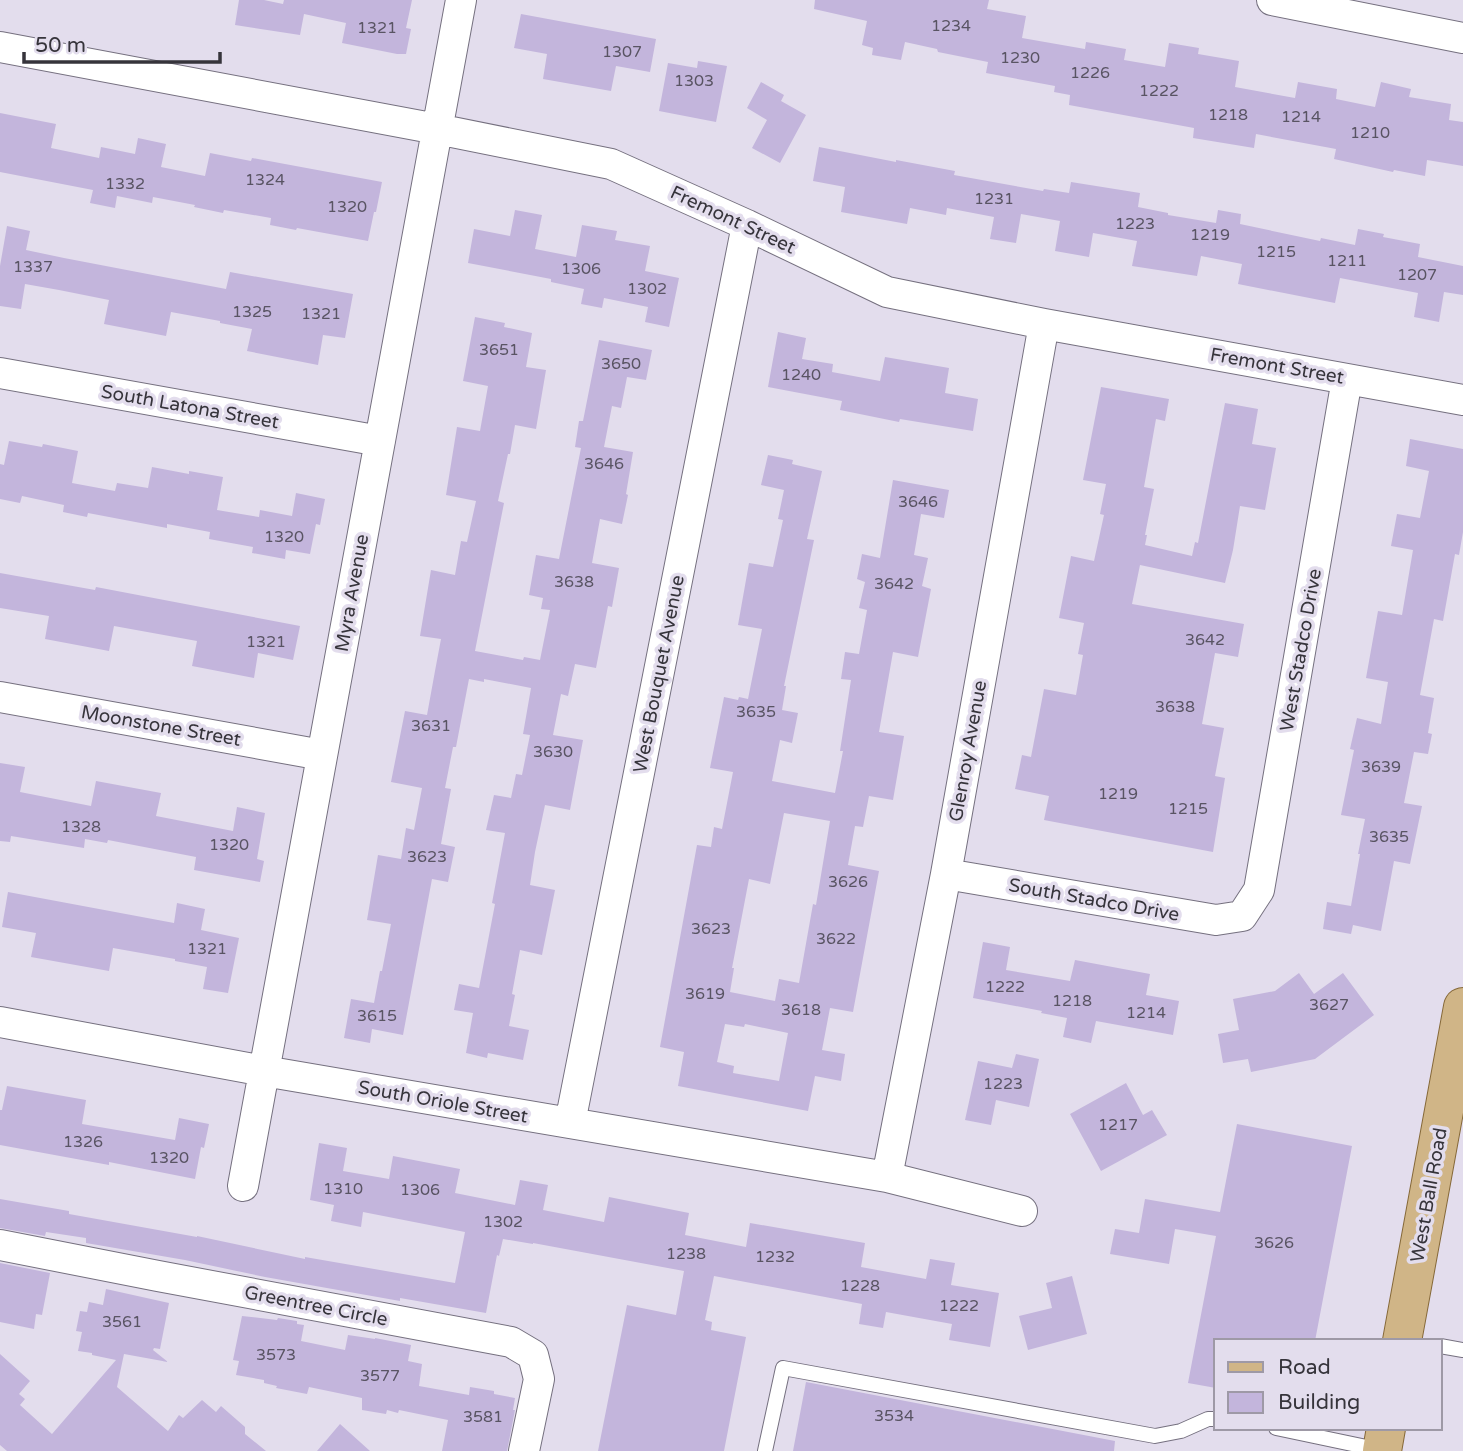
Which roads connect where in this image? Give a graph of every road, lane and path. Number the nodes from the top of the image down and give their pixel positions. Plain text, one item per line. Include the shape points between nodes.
1 (461, 0) edge
2 (1272, 0) edge
3 (1463, 38) edge
4 (0, 47) edge
5 (437, 129) junction
6 (747, 225) junction
7 (1044, 324) junction
8 (0, 373) edge
9 (1347, 379) junction
10 (1463, 400) edge
11 (380, 441) junction
12 (0, 697) edge
13 (322, 755) junction
14 (946, 874) junction
15 (1242, 916) joint
16 (1463, 1007) edge
17 (0, 1022) edge
18 (264, 1071) junction
19 (570, 1123) junction
20 (887, 1177) junction
21 (243, 1186) dead end
22 (1021, 1211) dead end
23 (0, 1245) edge
24 (1406, 1339) edge
25 (1442, 1346) edge
26 (1463, 1350) edge
27 (1214, 1419) edge
28 (1290, 1430) edge
29 (1383, 1443) edge
30 (524, 1451) edge
31 (765, 1451) edge

1 - 5 street, Myra Avenue
2 - 3 street
4 - 5 street, Fremont Street
5 - 6 street, Fremont Street via 611,164
5 - 11 street, Myra Avenue
6 - 7 street, Fremont Street via 887,292
6 - 19 street, West Bouquet Avenue
7 - 9 street, Fremont Street
7 - 14 street, Glenroy Avenue
8 - 11 street, South Latona Street
9 - 10 street, Fremont Street
9 - 15 street, West Stadco Drive via 1259,890
11 - 13 street, Myra Avenue
12 - 13 street, Moonstone Street
13 - 18 street, Myra Avenue
14 - 15 street, South Stadco Drive via 1216,920
14 - 20 street, Glenroy Avenue
16 - 24 main road, West Ball Road
17 - 18 street, South Oriole Street
18 - 19 street, South Oriole Street
18 - 21 street, Myra Avenue
19 - 20 street, South Oriole Street
20 - 22 street, South Oriole Street
23 - 30 street, Greentree Circle via 511,1342 533,1355 539,1379
25 - 26 lane
27 - 31 lane via 1155,1436 783,1368
28 - 29 lane

